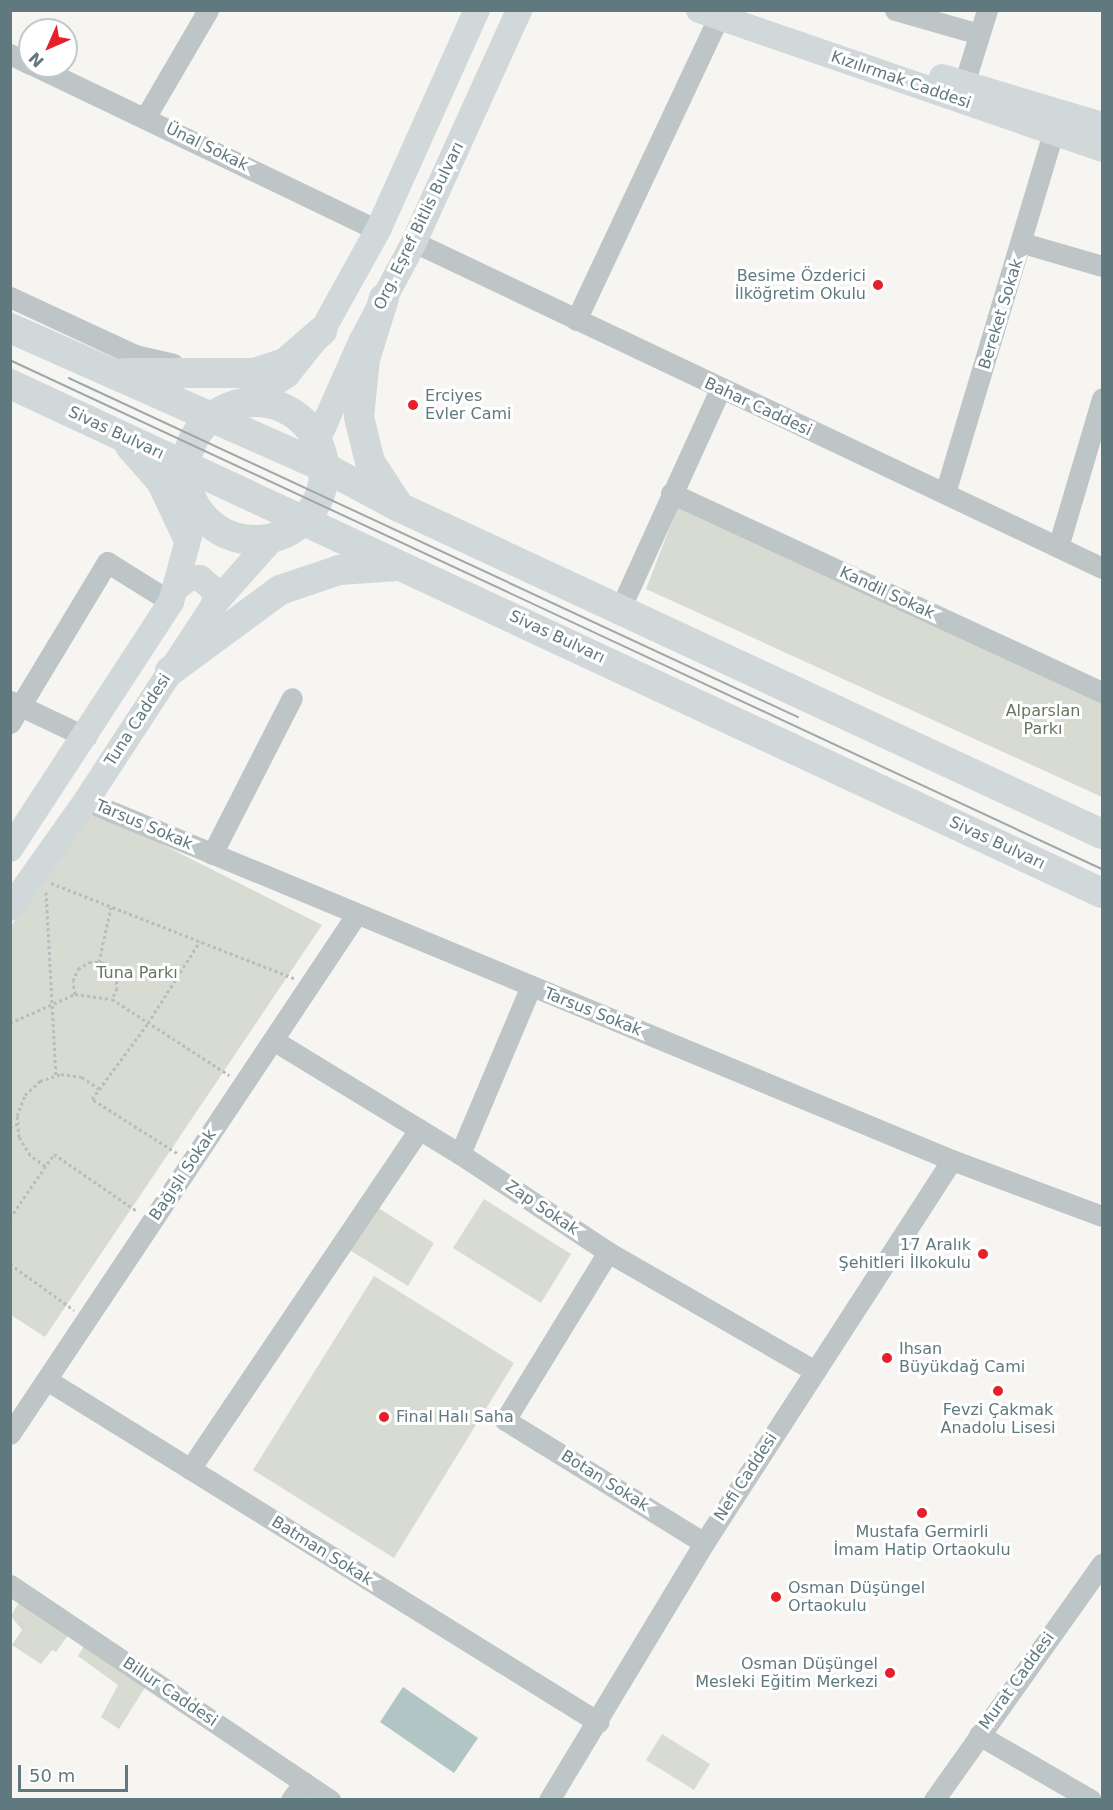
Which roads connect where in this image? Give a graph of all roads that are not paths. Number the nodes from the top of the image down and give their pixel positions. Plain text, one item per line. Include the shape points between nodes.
1 (208, 10) edge
2 (477, 10) edge
3 (519, 10) edge
4 (895, 10) edge
5 (987, 10) edge
6 (720, 12) edge
7 (979, 34) junction
8 (60, 78) edge
9 (964, 84) junction
10 (145, 118) junction
11 (1102, 125) edge
12 (1053, 134) junction
13 (1102, 148) edge
14 (378, 230) junction
15 (414, 242) junction
16 (1023, 243) junction
17 (1102, 266) edge
18 (10, 297) edge
19 (384, 298) junction
20 (576, 320) junction
21 (10, 328) edge
22 (322, 331) junction
23 (111, 372) junction
24 (224, 374) junction
25 (10, 384) edge
26 (720, 390) junction
27 (1102, 398) edge
28 (243, 403) junction
29 (212, 417) junction
30 (108, 430) junction
31 (321, 454) junction
32 (187, 478) junction
33 (671, 493) junction
34 (945, 493) junction
35 (399, 507) junction
36 (304, 520) junction
37 (187, 536) junction
38 (273, 538) junction
39 (1058, 547) junction
40 (407, 567) junction
41 (1102, 568) edge
42 (174, 595) junction
43 (215, 603) junction
44 (620, 609) junction
45 (170, 671) junction
46 (1102, 692) edge
47 (292, 698) dead end
48 (14, 710) edge
49 (86, 737) junction
50 (86, 801) junction
51 (1102, 834) edge
52 (10, 849) edge
53 (212, 854) junction
54 (1102, 892) edge
55 (10, 908) edge
56 (356, 915) junction
57 (531, 986) junction
58 (273, 1040) junction
59 (419, 1129) junction
60 (460, 1154) junction
61 (952, 1160) junction
62 (1102, 1216) edge
63 (608, 1252) junction
64 (814, 1371) junction
65 (47, 1380) junction
66 (10, 1434) edge
67 (190, 1469) junction
68 (704, 1543) junction
69 (1102, 1564) edge
70 (10, 1586) edge
71 (598, 1722) junction
72 (979, 1735) junction
73 (304, 1782) junction
74 (291, 1800) edge
75 (330, 1800) edge
76 (549, 1800) edge
77 (934, 1800) edge
78 (1091, 1800) edge

1 - 10 street
2 - 14 main road
3 - 15 main road, Org. Eşref Bitlis Bulvarı
4 - 7 street
5 - 7 street
6 - 9 main road, Kızılırmak Caddesi
6 - 12 main road, Kızılırmak Caddesi
6 - 20 street
7 - 9 street
8 - 10 street, Ünal Sokak
9 - 11 main road, Kızılırmak Caddesi
10 - 14 street, Ünal Sokak
12 - 13 main road, Kızılırmak Caddesi
12 - 16 street, Bereket Sokak
14 - 22 main road
15 - 19 main road, Org. Eşref Bitlis Bulvarı
15 - 20 street, Bahar Caddesi
16 - 17 street
16 - 34 street, Bereket Sokak
18 - 24 street via 135,356
19 - 31 main road, Org. Eşref Bitlis Bulvarı
19 - 35 highway via 365,359 359,417 370,462
20 - 26 street, Bahar Caddesi
21 - 23 highway
22 - 24 highway via 285,363 254,373
22 - 28 main road via 287,375
23 - 24 highway
23 - 29 highway
25 - 30 highway, Sivas Bulvarı
26 - 33 street
26 - 34 street, Bahar Caddesi
27 - 39 street
28 - 29 highway
28 - 31 highway via 266,403 288,411 306,425
29 - 31 highway
29 - 32 highway via 196,435
30 - 32 highway, Sivas Bulvarı
30 - 37 highway via 137,453 160,481
31 - 35 highway
31 - 36 highway via 319,498
32 - 36 highway, Sivas Bulvarı
32 - 37 main road
32 - 38 highway via 199,511 216,528 243,539
33 - 44 street
33 - 46 street, Kandil Sokak
34 - 39 street, Bahar Caddesi
35 - 44 highway
36 - 38 highway
36 - 40 highway, Sivas Bulvarı
37 - 42 main road
38 - 43 main road, Tuna Caddesi
39 - 41 street, Bahar Caddesi
40 - 45 highway via 339,570 280,590
40 - 54 highway, Sivas Bulvarı
42 - 43 main road via 189,578 200,578 214,590
42 - 48 street via 107,562
42 - 49 main road, Tuna Caddesi
43 - 45 main road, Tuna Caddesi
44 - 51 highway
45 - 50 main road, Tuna Caddesi
47 - 53 street
48 - 49 street
49 - 52 main road, Tuna Caddesi
50 - 53 street, Tarsus Sokak
50 - 55 main road, Tuna Caddesi
53 - 56 street, Tarsus Sokak
56 - 57 street, Tarsus Sokak
56 - 58 street, Bağışlı Sokak
57 - 60 street
57 - 61 street, Tarsus Sokak
58 - 59 street, Zap Sokak
58 - 65 street, Bağışlı Sokak
59 - 60 street, Zap Sokak
59 - 67 street
60 - 63 street, Zap Sokak
61 - 62 street, Tarsus Sokak
61 - 64 street, Nefi Caddesi
63 - 64 street, Zap Sokak
63 - 68 street, Botan Sokak via 505,1420
64 - 68 street, Nefi Caddesi
65 - 66 street, Bağışlı Sokak
65 - 67 street, Batman Sokak
67 - 71 street, Batman Sokak
68 - 71 street, Nefi Caddesi
69 - 72 street, Murat Caddesi
70 - 73 street, Billur Caddesi
71 - 76 street, Nefi Caddesi
72 - 77 street, Murat Caddesi
72 - 78 street
73 - 74 street
73 - 75 street, Billur Caddesi

